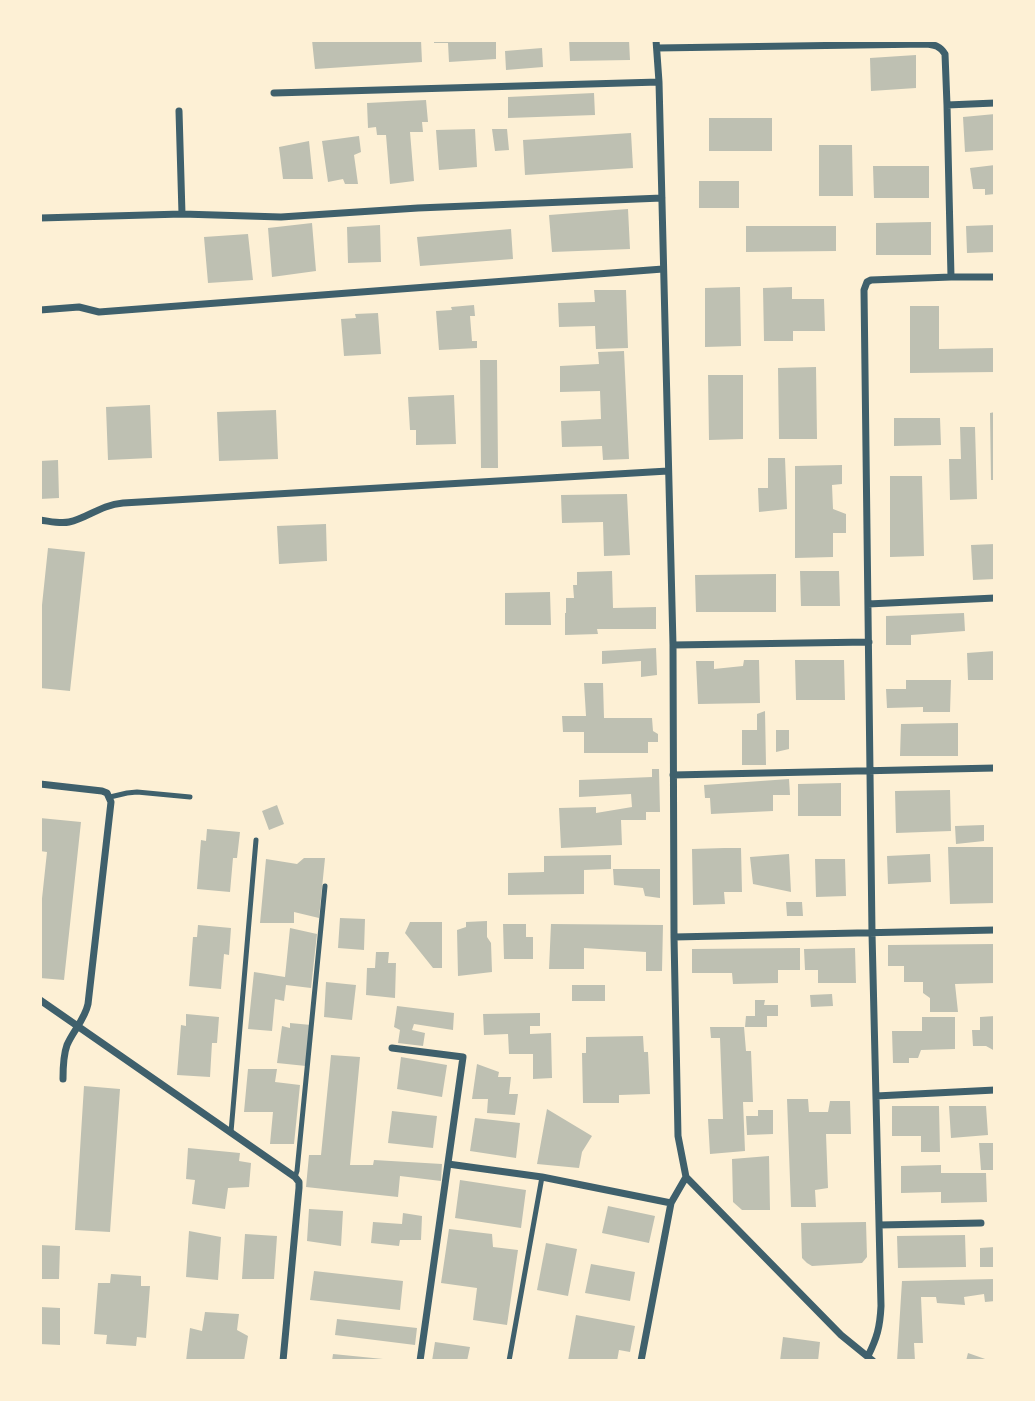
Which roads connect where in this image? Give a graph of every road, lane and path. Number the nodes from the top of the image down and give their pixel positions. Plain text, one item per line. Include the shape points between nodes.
1 (656, 44) edge
2 (659, 82) junction
3 (274, 93) dead end
4 (995, 103) edge
5 (947, 105) junction
6 (179, 111) dead end
7 (662, 198) junction
8 (182, 214) junction
9 (40, 218) edge
10 (663, 269) junction
11 (951, 277) junction
12 (995, 277) edge
13 (40, 310) edge
14 (668, 471) junction
15 (40, 520) edge
16 (995, 598) edge
17 (868, 604) junction
18 (869, 642) junction
19 (673, 645) junction
20 (995, 768) edge
21 (870, 771) junction
22 (673, 775) junction
23 (40, 784) edge
24 (110, 797) junction
25 (190, 797) dead end
26 (256, 840) dead end
27 (325, 886) dead end
28 (995, 930) edge
29 (872, 933) junction
30 (674, 937) junction
31 (40, 1000) edge
32 (78, 1027) junction
33 (392, 1048) dead end
34 (63, 1080) dead end
35 (995, 1090) edge
36 (876, 1096) junction
37 (231, 1132) junction
38 (448, 1164) junction
39 (295, 1177) junction
40 (542, 1177) junction
41 (686, 1177) junction
42 (671, 1203) junction
43 (981, 1223) dead end
44 (879, 1225) junction
45 (870, 1359) edge
46 (283, 1361) edge
47 (420, 1361) edge
48 (509, 1361) edge
49 (641, 1361) edge

1 - 2 street
1 - 5 street via 935,45 945,54
2 - 3 street
2 - 7 street
4 - 5 street
5 - 11 street
6 - 8 street
7 - 8 street via 281,217
7 - 10 street
8 - 9 street
10 - 13 street via 99,312 79,307
10 - 14 street
11 - 12 street
11 - 17 street via 871,280 865,284
14 - 15 street via 123,503 70,522
14 - 19 street
16 - 17 street
17 - 18 street
18 - 19 street
18 - 21 street
19 - 22 street
20 - 21 street
21 - 22 street
21 - 29 street
22 - 30 street
23 - 24 street via 102,791
24 - 25 lane via 137,792
24 - 32 street via 88,1003
26 - 37 lane
27 - 39 lane
28 - 29 street
29 - 30 street
29 - 36 street
30 - 41 street via 678,1136
31 - 32 street
32 - 34 street via 64,1055
32 - 37 street
33 - 38 street via 463,1056
35 - 36 street
36 - 44 street
37 - 39 street
38 - 40 street
38 - 47 street
39 - 46 street via 299,1188
40 - 42 street
40 - 48 lane
41 - 42 street
41 - 45 street
42 - 49 street
43 - 44 street
44 - 45 street via 880,1323

